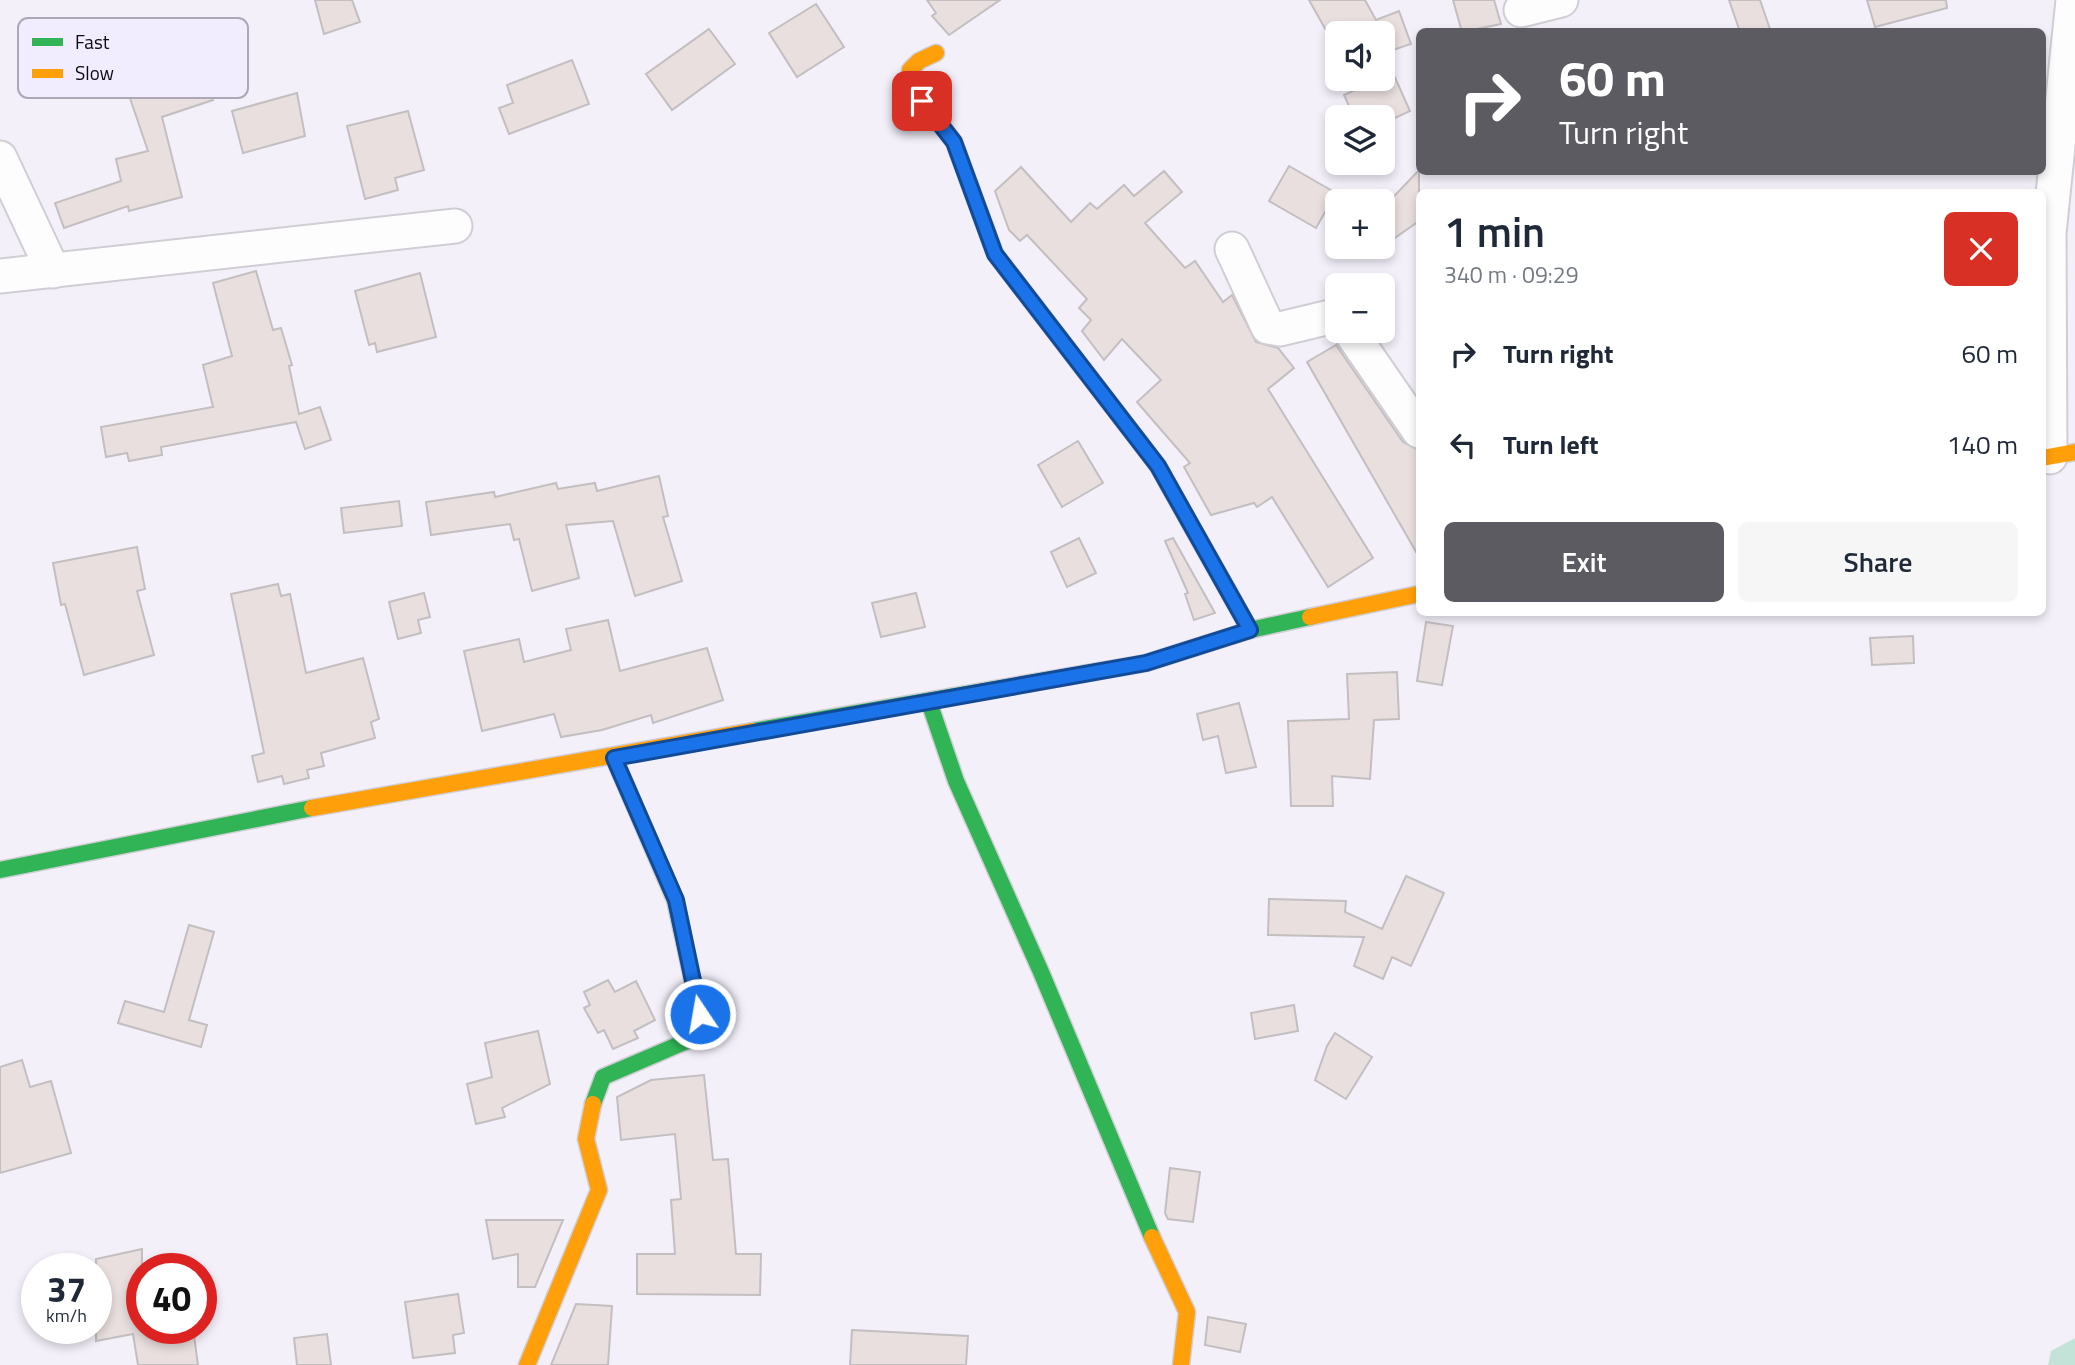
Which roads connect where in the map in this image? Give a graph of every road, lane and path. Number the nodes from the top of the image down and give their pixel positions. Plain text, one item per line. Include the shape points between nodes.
1 (1561, 0) edge
2 (2073, 0) edge
3 (1521, 10) dead end
4 (936, 53) dead end
5 (0, 158) edge
6 (455, 226) dead end
7 (1232, 249) dead end
8 (53, 271) junction
9 (0, 276) edge
10 (1325, 318) edge
11 (1358, 343) edge
12 (1416, 427) edge
13 (2056, 456) edge
14 (1416, 595) edge
15 (1250, 630) junction
16 (929, 702) junction
17 (614, 758) junction
18 (0, 870) edge
19 (527, 1365) edge
20 (1181, 1365) edge

1 - 3 street
2 - 13 street via 2049,233
4 - 15 street via 910,70 911,86 954,142 995,254 1158,466
5 - 8 street
6 - 8 street
7 - 10 street via 1268,327 1280,330
8 - 9 street
11 - 12 street
14 - 15 street
15 - 16 street via 1146,663
16 - 17 street
16 - 20 street via 956,781 1187,1312
17 - 18 street via 242,820
17 - 19 street via 676,900 700,1014 687,1041 603,1077 594,1092 586,1139 599,1190

